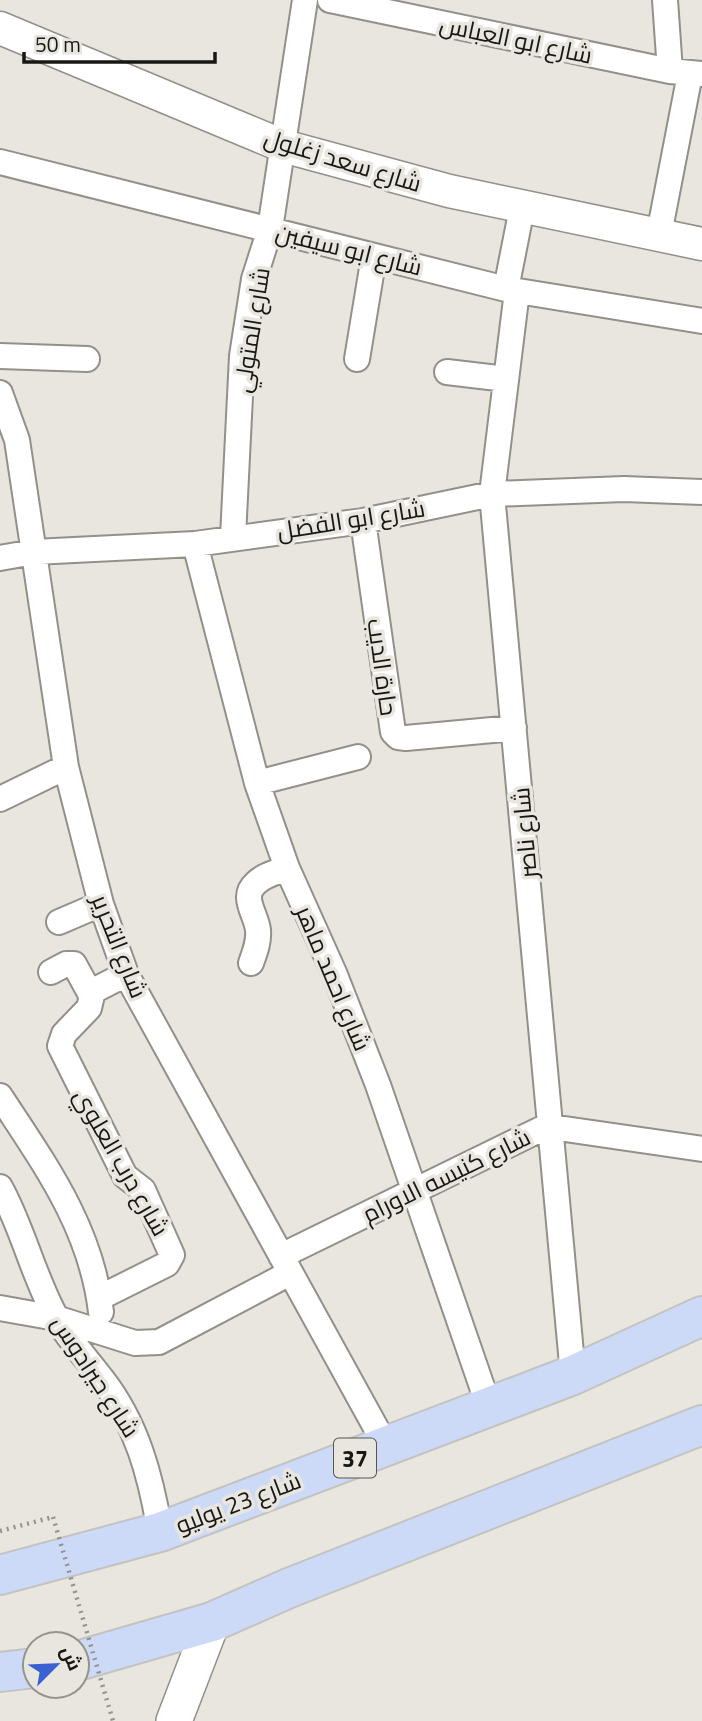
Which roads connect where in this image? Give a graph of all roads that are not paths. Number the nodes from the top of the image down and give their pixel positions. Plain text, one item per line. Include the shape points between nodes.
1 (305, 0) edge
2 (330, 0) edge
3 (664, 0) edge
4 (0, 28) edge
5 (687, 73) edge
6 (283, 146) junction
7 (0, 162) edge
8 (522, 208) junction
9 (271, 229) junction
10 (659, 234) junction
11 (702, 244) edge
12 (374, 257) junction
13 (512, 290) junction
14 (702, 321) edge
15 (0, 356) edge
16 (88, 359) dead end
17 (357, 359) dead end
18 (447, 372) dead end
19 (506, 379) junction
20 (0, 393) edge
21 (702, 492) edge
22 (492, 494) junction
23 (363, 521) junction
24 (233, 537) junction
25 (195, 544) junction
26 (34, 552) junction
27 (0, 558) edge
28 (514, 728) junction
29 (358, 757) dead end
30 (66, 767) junction
31 (257, 783) junction
32 (0, 799) edge
33 (287, 868) junction
34 (101, 904) junction
35 (59, 922) dead end
36 (251, 963) dead end
37 (51, 972) dead end
38 (126, 974) junction
39 (91, 995) junction
40 (0, 1096) edge
41 (551, 1127) junction
42 (702, 1149) edge
43 (0, 1187) edge
44 (414, 1191) junction
45 (286, 1264) junction
46 (99, 1298) junction
47 (0, 1308) edge
48 (702, 1316) edge
49 (56, 1318) junction
50 (103, 1333) junction
51 (573, 1375) junction
52 (489, 1407) junction
53 (702, 1425) edge
54 (386, 1446) junction
55 (160, 1532) junction
56 (0, 1575) edge
57 (212, 1622) junction
58 (91, 1657) edge
59 (21, 1670) edge
60 (0, 1672) edge
61 (174, 1721) edge

1 - 6 street, شارع المتولي
2 - 5 street, شارع ابو العباس
3 - 5 street
4 - 6 street, شارع سعد زغلول
5 - 10 street
6 - 8 street, شارع سعد زغلول
6 - 9 street, شارع المتولي
7 - 9 street, شارع ابو سيفين
8 - 10 street, شارع سعد زغلول
8 - 13 street, شارع ناصر
9 - 12 street, شارع ابو سيفين
9 - 24 street, شارع المتولي via 254,279 242,356
10 - 11 street, شارع سعد زغلول
12 - 13 street, شارع ابو سيفين
12 - 17 street
13 - 14 street, شارع ابو سيفين
13 - 19 street, شارع ناصر
15 - 16 street
18 - 19 street
19 - 22 street, شارع ناصر
20 - 26 street, شارع التحرير via 17,440
21 - 22 street, شارع ابو الفضل via 624,489
22 - 23 street, شارع ابو الفضل
22 - 28 street, شارع ناصر
23 - 24 street, شارع ابو الفضل
23 - 28 street, حارة الديب via 393,732 406,738
24 - 25 street, شارع ابو الفضل
25 - 26 street, شارع ابو الفضل
25 - 31 street, شارع احمد ماهر
26 - 27 street, شارع ابو الفضل
26 - 30 street, شارع التحرير
28 - 41 street, شارع ناصر
29 - 31 street
30 - 32 street
30 - 34 street, شارع التحرير
31 - 33 street, شارع احمد ماهر
33 - 36 street via 260,879 249,894 258,929
33 - 44 street, شارع احمد ماهر via 335,975
34 - 35 street
34 - 38 street, شارع التحرير
37 - 39 street via 74,964
38 - 39 street, شارع درب العلوي
38 - 45 street, شارع التحرير
39 - 46 street, شارع درب العلوي via 89,1008 62,1038 61,1051 125,1176 143,1190 172,1255 167,1264
40 - 46 street via 71,1209
41 - 42 street, شارع كنيسه الاورام
41 - 44 street, شارع كنيسه الاورام
41 - 51 street, شارع ناصر
43 - 49 street, شارع جيرادوس
44 - 45 street, شارع كنيسه الاورام
44 - 52 street, شارع احمد ماهر
45 - 50 street, شارع كنيسه الاورام via 159,1342 135,1343
45 - 54 street, شارع التحرير
46 - 50 street
47 - 49 street, شارع كنيسه الاورام
48 - 51 main road, شارع 23 يوليو / 37
49 - 50 street, شارع كنيسه الاورام
49 - 55 street, شارع جيرادوس via 126,1414 143,1452
51 - 52 main road, شارع 23 يوليو / 37
52 - 54 main road, شارع 23 يوليو / 37
53 - 57 main road
54 - 55 main road, شارع 23 يوليو / 37
55 - 56 main road, شارع 23 يوليو / 37
57 - 58 main road
57 - 61 main road
59 - 60 main road

